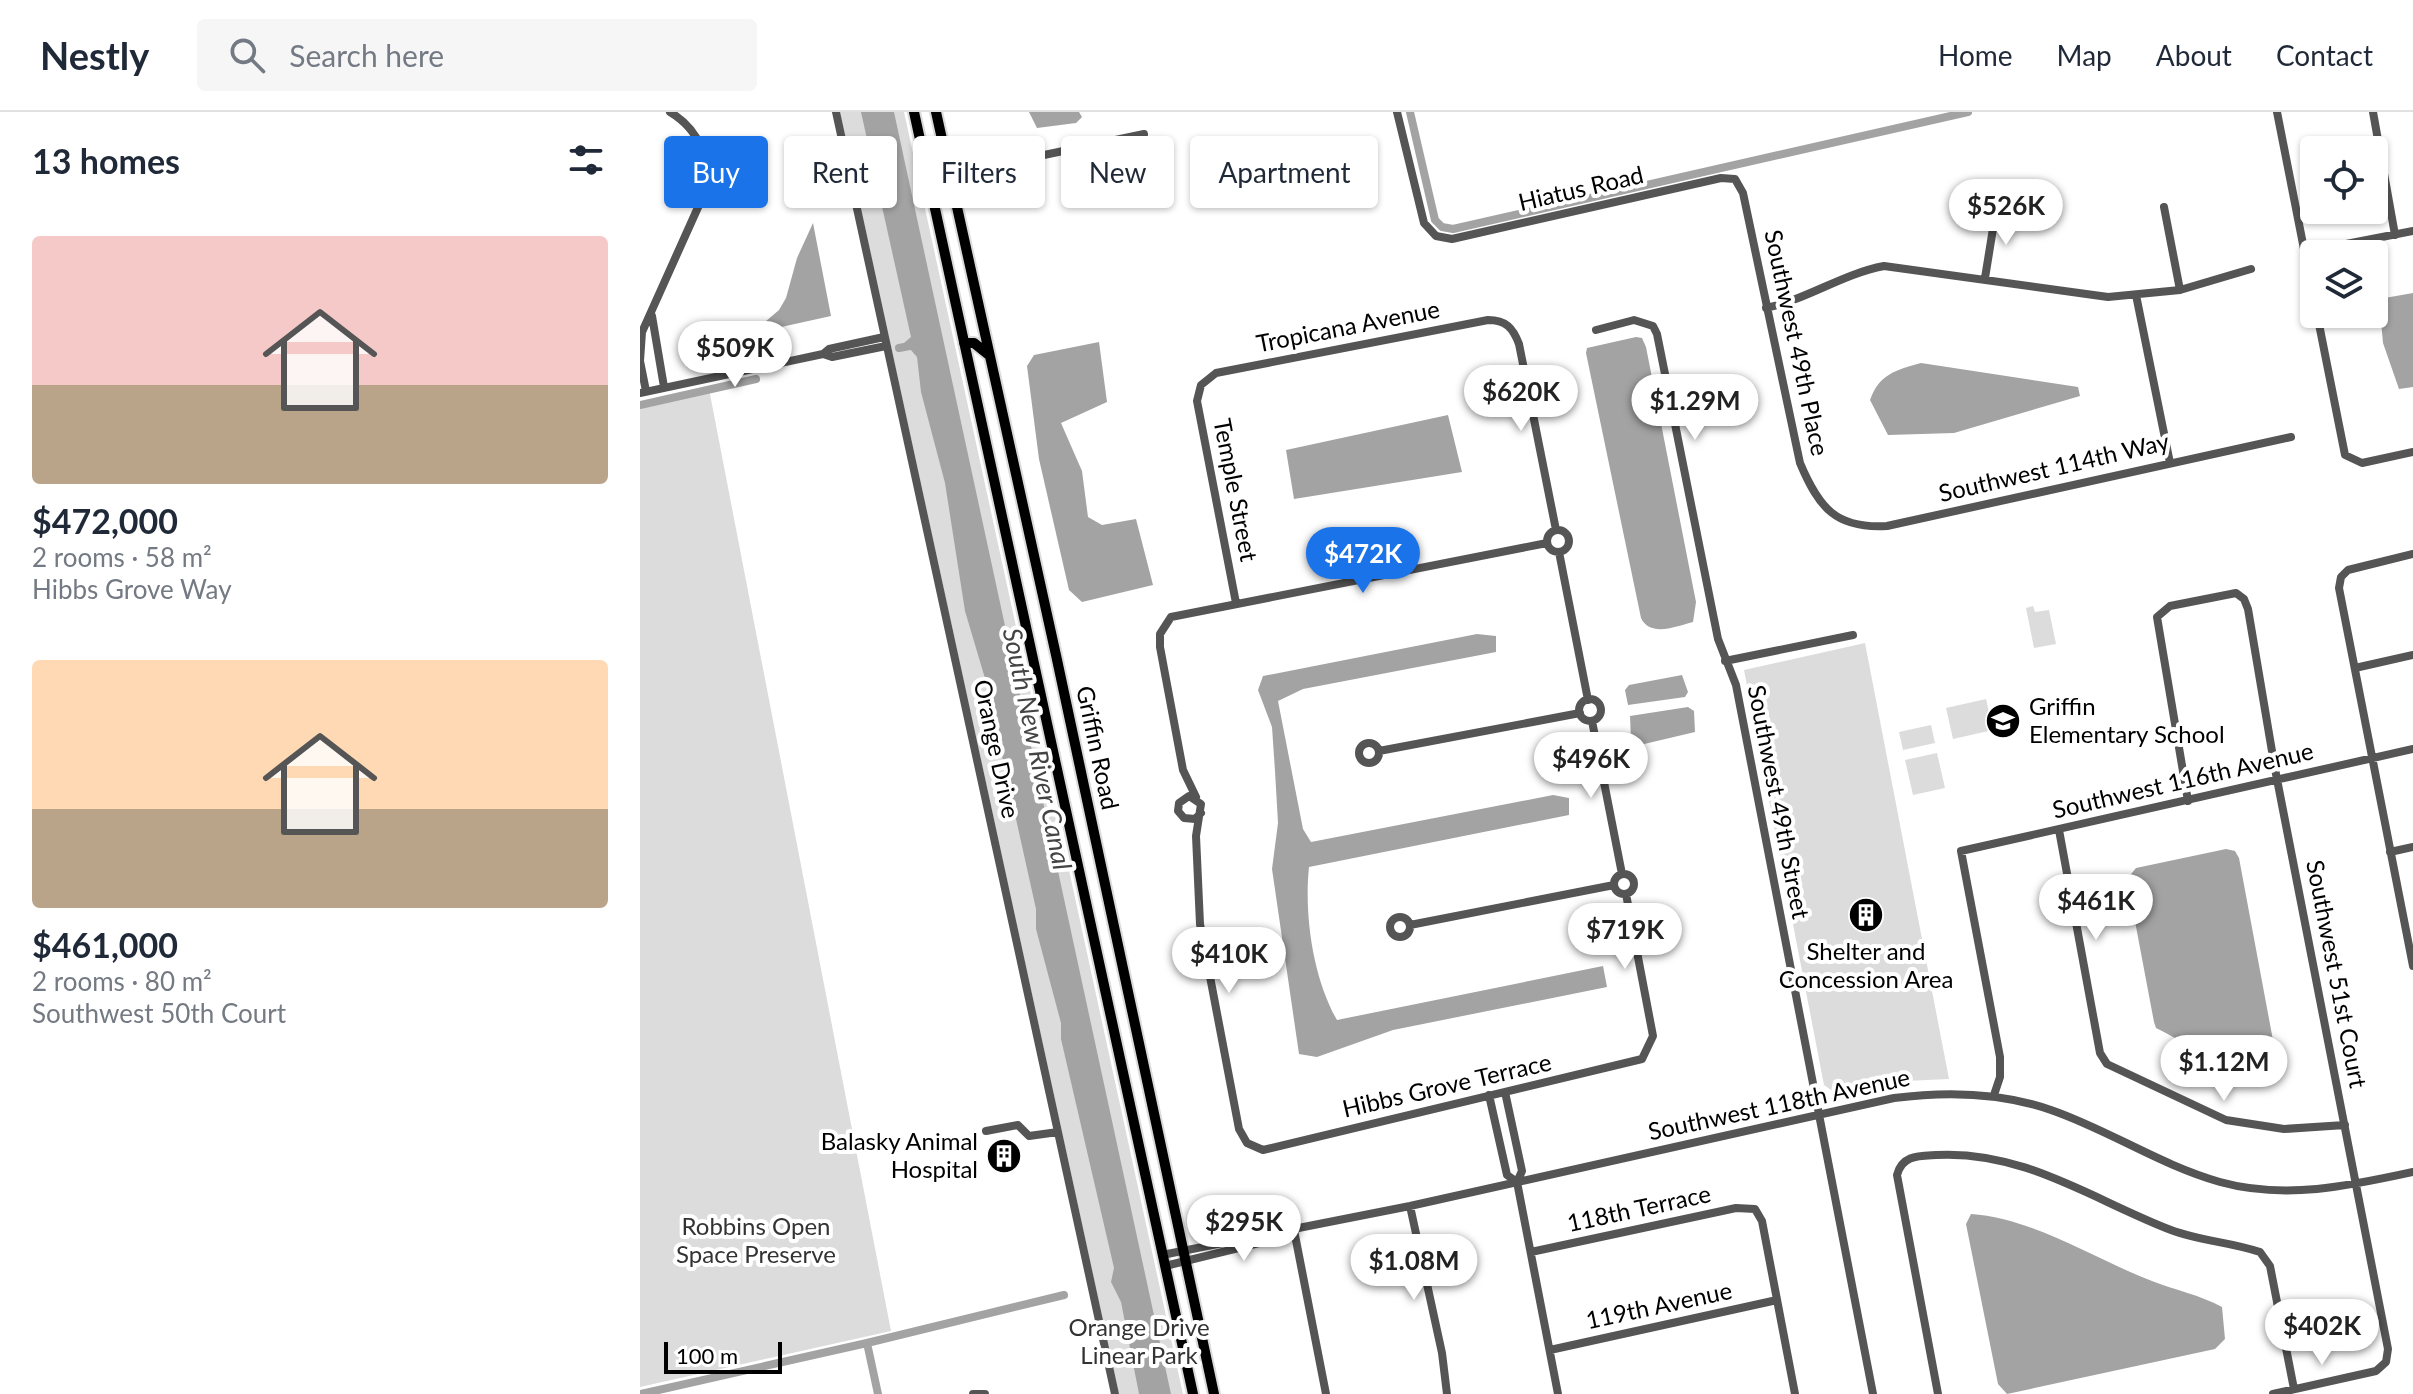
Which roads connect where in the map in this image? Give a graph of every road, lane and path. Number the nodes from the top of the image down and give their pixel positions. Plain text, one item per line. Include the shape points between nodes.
1 (670, 112) edge
2 (836, 112) edge
3 (914, 112) edge
4 (936, 112) edge
5 (1397, 112) edge
6 (2277, 112) edge
7 (2373, 112) edge
8 (1144, 134) dead end
9 (941, 136) edge
10 (1045, 155) edge
11 (1735, 179) joint
12 (2164, 207) dead end
13 (956, 208) edge
14 (1996, 210) dead end
15 (2413, 231) edge
16 (2395, 235) junction
17 (2303, 240) edge
18 (2369, 240) edge
19 (2251, 269) dead end
20 (1985, 278) junction
21 (2180, 290) junction
22 (2136, 295) junction
23 (1766, 308) junction
24 (652, 316) junction
25 (958, 317) junction
26 (982, 323) junction
27 (2320, 328) edge
28 (1596, 330) dead end
29 (885, 341) junction
30 (964, 343) junction
31 (989, 355) junction
32 (1201, 385) joint
33 (664, 387) junction
34 (643, 392) edge
35 (2291, 437) dead end
36 (2413, 452) edge
37 (2170, 463) junction
38 (1828, 512) joint
39 (1556, 530) junction
40 (1547, 543) junction
41 (1559, 552) junction
42 (2413, 554) edge
43 (1236, 603) junction
44 (1853, 635) dead end
45 (2413, 655) edge
46 (1725, 661) junction
47 (2355, 668) junction
48 (1588, 700) junction
49 (1580, 713) junction
50 (1592, 721) junction
51 (2413, 749) edge
52 (1379, 751) dead end
53 (2372, 758) junction
54 (1183, 770) junction
55 (2278, 781) junction
56 (1198, 799) junction
57 (2188, 801) junction
58 (1179, 803) junction
59 (1201, 813) junction
60 (1181, 816) junction
61 (2059, 830) junction
62 (2413, 847) edge
63 (2390, 852) junction
64 (1196, 855) junction
65 (1622, 874) junction
66 (1614, 885) junction
67 (1626, 894) junction
68 (1410, 925) dead end
69 (2411, 943) edge
70 (2413, 966) edge
71 (1505, 1092) junction
72 (1489, 1095) junction
73 (1994, 1095) junction
74 (1819, 1115) junction
75 (2345, 1125) junction
76 (986, 1131) dead end
77 (1058, 1132) junction
78 (2413, 1172) edge
79 (1517, 1182) junction
80 (2356, 1184) junction
81 (1410, 1206) junction
82 (1290, 1230) junction
83 (1531, 1252) junction
84 (1184, 1256) junction
85 (1163, 1261) junction
86 (1777, 1300) junction
87 (1550, 1350) junction
88 (2294, 1389) junction
89 (973, 1394) edge
90 (985, 1394) edge
91 (1115, 1394) edge
92 (1193, 1394) edge
93 (1214, 1394) edge
94 (1326, 1394) edge
95 (1447, 1394) edge
96 (1558, 1394) edge
97 (1795, 1394) edge
98 (1873, 1394) edge
99 (1938, 1394) edge
100 (2273, 1394) edge

1 - 24 street via 697,136 707,179
2 - 29 street, Orange Drive
3 - 25 main road, Griffin Road
4 - 9 main road, Griffin Road
5 - 11 street, Hiatus Road via 1424,223 1436,236 1452,239
6 - 17 street
7 - 16 street
8 - 10 street
11 - 23 street, Southwest 49th Place via 1743,193
12 - 21 street
13 - 26 main road, Griffin Road
14 - 20 street
15 - 16 street
16 - 18 street
19 - 21 street
20 - 22 street via 2075,294
20 - 23 street via 1884,266 1855,272 1798,301
21 - 22 street
22 - 37 street
23 - 38 street, Southwest 49th Place via 1800,463
24 - 33 street
24 - 34 street via 642,332
25 - 26 main road
25 - 30 main road, Griffin Road
26 - 31 main road, Griffin Road
27 - 36 street via 2342,447 2351,460 2362,463
28 - 46 street, Southwest 49th Street via 1634,320 1653,326 1657,334
29 - 33 street via 832,357 823,354
29 - 77 street, Orange Drive
30 - 31 main road via 974,343
30 - 85 main road, Griffin Road
31 - 84 main road, Griffin Road
32 - 39 street, Tropicana Avenue via 1216,373 1488,320 1505,323 1519,344
32 - 43 street, Temple Street via 1197,401
33 - 34 street
35 - 37 street, Southwest 114th Way
37 - 38 street, Southwest 114th Way via 1887,526 1865,528
39 - 40 street via 1549,533
39 - 41 street via 1566,533 1569,541
40 - 41 street
40 - 43 street
41 - 48 street
42 - 47 street via 2352,568 2341,577
43 - 54 street via 1177,615 1160,634
44 - 46 street
45 - 47 street
46 - 74 street, Southwest 49th Street via 1736,685
47 - 53 street
48 - 49 street
48 - 50 street via 1601,708
49 - 50 street
49 - 52 street
50 - 65 street
51 - 53 street, Southwest 116th Avenue
53 - 55 street, Southwest 116th Avenue
53 - 63 street
54 - 56 street
54 - 58 street
55 - 57 street, Southwest 116th Avenue
55 - 57 street, Southwest 51st Court via 2248,609 2241,596 2227,593 2176,604 2159,614 2157,627
55 - 75 street, Southwest 51st Court
56 - 58 street via 1189,796
56 - 59 street
57 - 61 street, Southwest 116th Avenue
58 - 60 street
59 - 60 street via 1192,820
59 - 64 street
60 - 64 street
61 - 73 street, Southwest 116th Avenue via 1961,851 2000,1057
61 - 75 street via 2100,1053 2107,1064 2226,1120 2284,1129
62 - 63 street
63 - 69 street
64 - 72 street, Hibbs Grove Terrace via 1203,944 1239,1129 1251,1146 1286,1146
65 - 66 street
65 - 67 street via 1634,880
66 - 67 street
66 - 68 street
67 - 71 street, Hibbs Grove Terrace via 1653,1036 1649,1051 1632,1063
69 - 70 street
71 - 72 street, Hibbs Grove Terrace
71 - 79 street via 1522,1171
72 - 79 street via 1507,1175
73 - 74 street, Southwest 118th Avenue via 1912,1096
73 - 80 street, Southwest 118th Avenue via 2051,1110 2221,1182 2286,1190
74 - 79 street, Southwest 118th Avenue
74 - 98 street, Southwest 49th Street
75 - 80 street, Southwest 51st Court
76 - 77 street via 1018,1125 1024,1134 1034,1136
77 - 91 street, Orange Drive
78 - 80 street, Southwest 118th Avenue
79 - 81 street, Southwest 118th Avenue
79 - 83 street
80 - 88 street, Southwest 51st Court via 2388,1349 2386,1362 2376,1371
81 - 82 street, Southwest 118th Avenue
81 - 95 street
82 - 84 street, Southwest 118th Avenue
82 - 94 street
83 - 86 street, 118th Terrace via 1736,1208 1755,1209
83 - 87 street
84 - 85 street, Southwest 118th Avenue
84 - 93 main road, Griffin Road
85 - 92 main road, Griffin Road
86 - 87 street, 119th Avenue
86 - 97 street
87 - 96 street
88 - 99 street via 2270,1266 2263,1254 2174,1232 2010,1161 1948,1154 1911,1158 1901,1165 1898,1184
88 - 100 street
89 - 90 street

